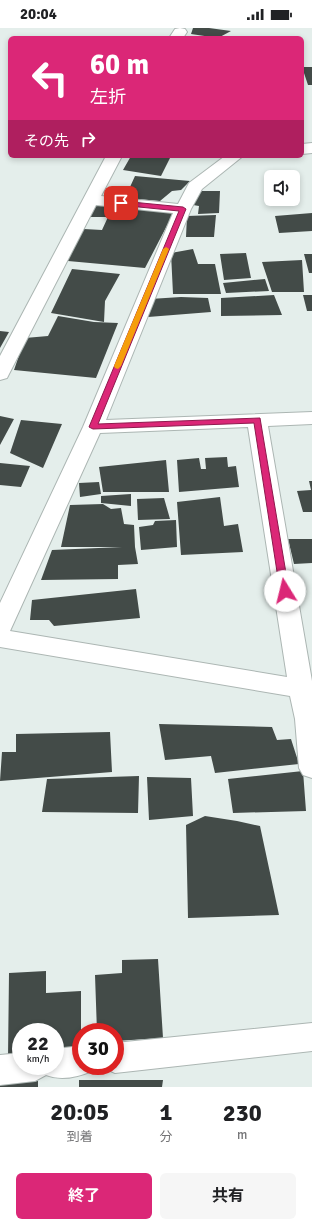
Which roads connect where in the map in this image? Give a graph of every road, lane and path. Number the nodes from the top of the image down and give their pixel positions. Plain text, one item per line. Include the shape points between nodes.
1 (113, 158) edge
2 (232, 158) edge
3 (90, 200) junction
4 (183, 209) junction
5 (0, 374) edge
6 (312, 418) edge
7 (257, 420) junction
8 (93, 427) junction
9 (0, 628) edge
10 (0, 638) edge
11 (306, 689) edge
12 (312, 768) edge
13 (312, 1037) edge
14 (124, 1057) edge
15 (12, 1069) edge
16 (0, 1070) edge

1 - 3 street
2 - 4 street via 195,186
3 - 4 street
3 - 5 street
4 - 8 street
6 - 7 street
7 - 8 street
7 - 11 street
8 - 9 street
10 - 11 street
11 - 12 street
13 - 14 street
15 - 16 street

